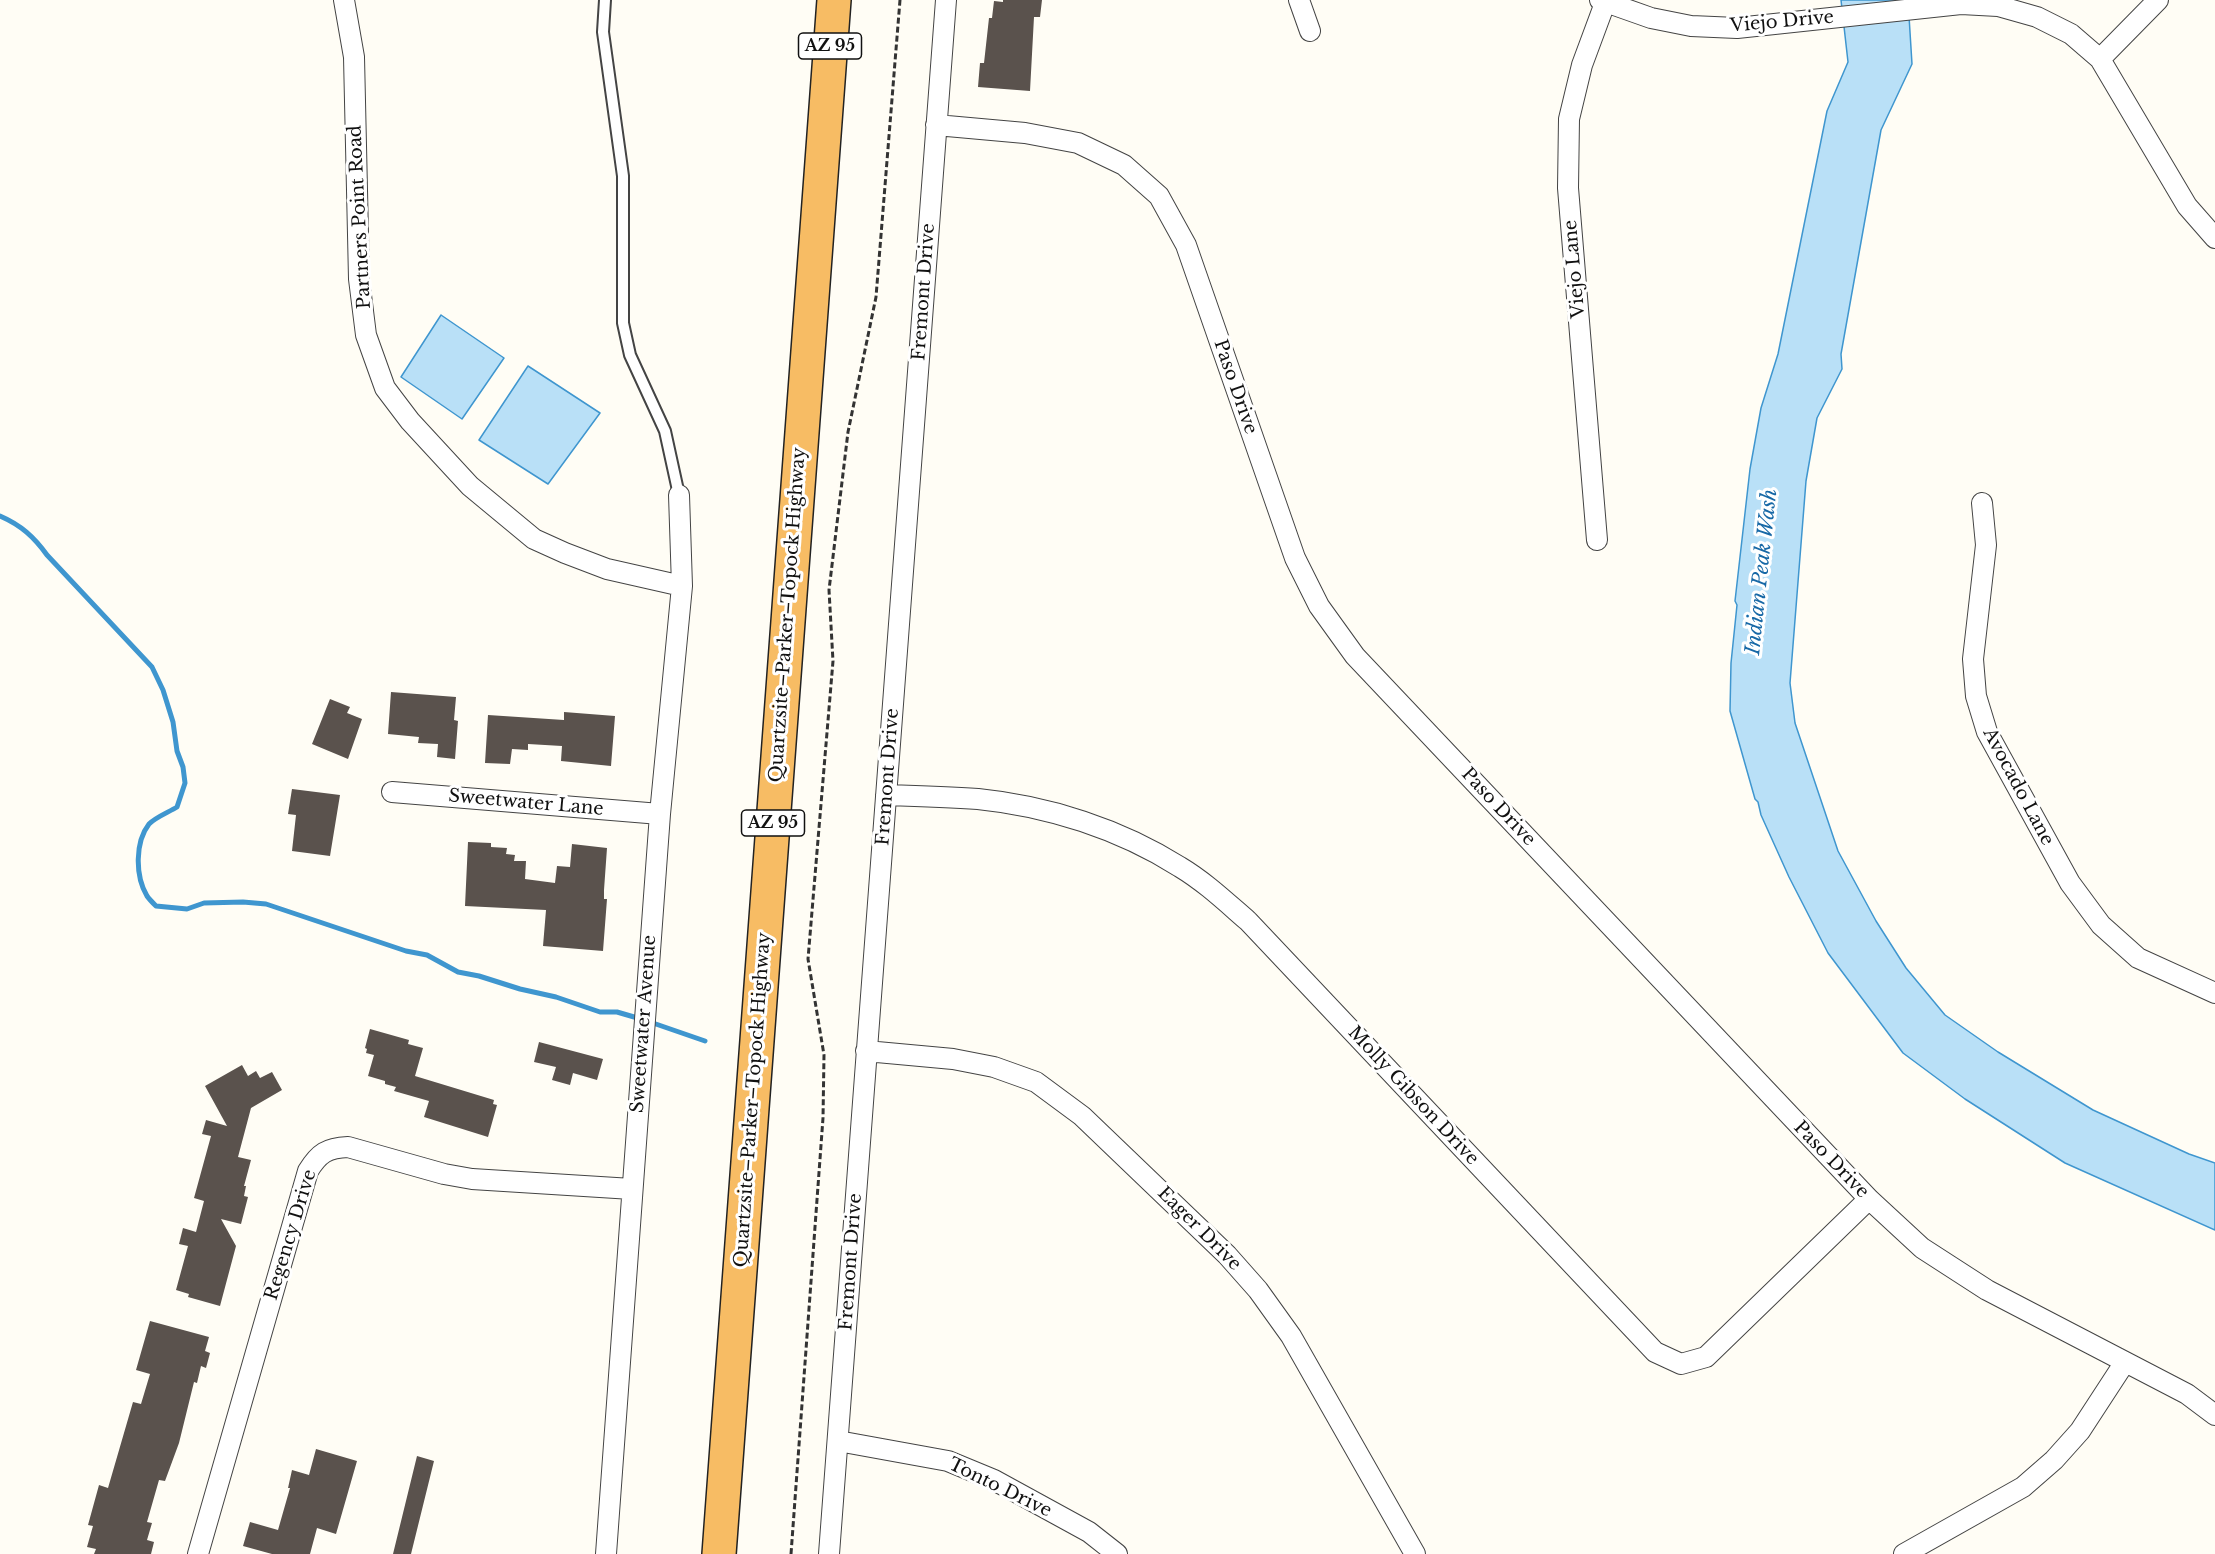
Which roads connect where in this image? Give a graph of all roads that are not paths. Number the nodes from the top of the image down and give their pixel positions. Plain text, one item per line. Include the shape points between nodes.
1 (344, 0) edge
2 (605, 0) edge
3 (834, 0) edge
4 (946, 0) edge
5 (1299, 0) edge
6 (2158, 0) edge
7 (1603, 2) edge
8 (1961, 2) edge
9 (1310, 31) dead end
10 (2100, 58) junction
11 (936, 125) junction
12 (2215, 238) edge
13 (679, 495) joint
14 (1982, 502) dead end
15 (1597, 540) dead end
16 (682, 586) junction
17 (392, 792) dead end
18 (886, 795) junction
19 (660, 814) junction
20 (2215, 993) edge
21 (866, 1051) junction
22 (632, 1189) junction
23 (1869, 1199) junction
24 (2125, 1362) junction
25 (2215, 1415) edge
26 (837, 1441) junction
27 (198, 1554) edge
28 (606, 1554) edge
29 (719, 1554) edge
30 (829, 1554) edge
31 (1117, 1554) edge
32 (1415, 1554) edge
33 (1904, 1554) edge

1 - 16 street, Partners Point Road via 354,57 359,279 366,335 385,388 410,422 470,486 534,539 607,569
2 - 13 lane via 603,32 623,176 623,323 630,355 665,431
3 - 29 highway, Quartzsite–Parker–Topock Highway / AZ 95
4 - 11 street, Fremont Drive
5 - 9 street
6 - 10 street
7 - 8 street, Viejo Drive via 1691,26 1737,28
7 - 15 street, Viejo Lane via 1569,119 1568,176
8 - 10 street, Viejo Drive via 1998,6 2037,17 2071,34
10 - 12 street, Viejo Drive via 2187,206
11 - 18 street, Fremont Drive
11 - 23 street, Paso Drive via 1025,133 1078,143 1124,165 1159,196 1186,245 1294,558 1319,606 1355,656
13 - 16 street, Sweetwater Avenue
14 - 20 street, Avocado Lane via 1986,545 1973,659 1976,696 1987,732 2070,883 2101,925 2138,958
16 - 19 street, Sweetwater Avenue
17 - 19 street, Sweetwater Lane
18 - 21 street, Fremont Drive
18 - 23 street, Molly Gibson Drive via 979,799 1042,810 1099,826 1181,867 1212,889 1248,921 1655,1352 1681,1364 1706,1357
19 - 22 street, Sweetwater Avenue
21 - 26 street, Fremont Drive
21 - 32 street, Eager Drive via 994,1067 1036,1082 1082,1116 1227,1255 1258,1290 1291,1336
22 - 27 street, Regency Drive via 472,1179 348,1147 334,1148 316,1157 308,1171
22 - 28 street, Sweetwater Avenue
23 - 24 street, Paso Drive via 1922,1248 1957,1272
24 - 25 street, Paso Drive via 2187,1394
24 - 33 street via 2080,1431 2023,1487
26 - 30 street, Fremont Drive
26 - 31 street, Tonto Drive via 948,1461 994,1480 1089,1532

